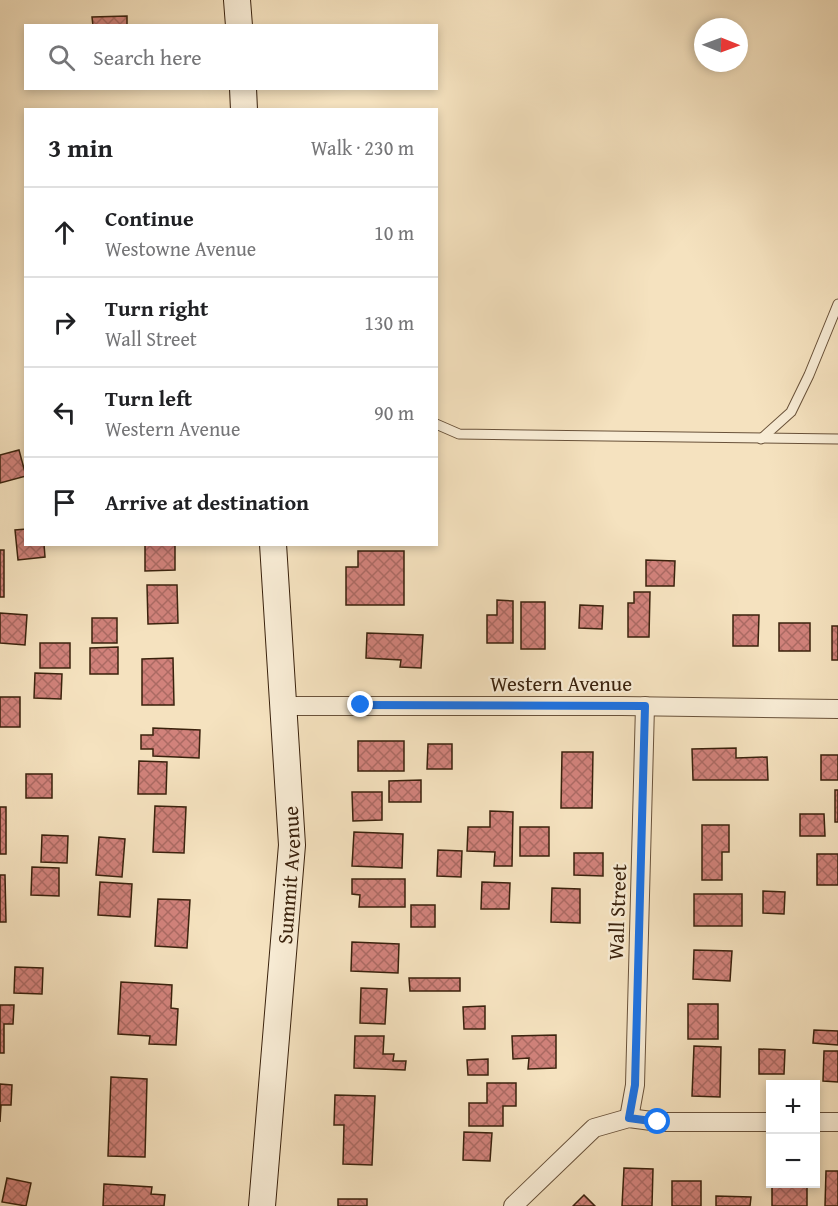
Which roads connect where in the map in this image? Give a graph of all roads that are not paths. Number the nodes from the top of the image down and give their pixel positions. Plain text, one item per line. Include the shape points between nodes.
1 (237, 0) edge
2 (239, 24) edge
3 (243, 90) edge
4 (244, 108) edge
5 (838, 304) edge
6 (438, 425) edge
7 (761, 439) junction
8 (838, 439) edge
9 (273, 546) edge
10 (284, 706) junction
11 (645, 706) junction
12 (838, 708) edge
13 (629, 1118) junction
14 (766, 1122) edge
15 (820, 1122) edge
16 (838, 1122) edge
17 (262, 1206) edge
18 (513, 1206) edge

1 - 2 main road
3 - 4 main road
5 - 7 lane via 791,412
6 - 7 lane via 459,434
7 - 8 lane
9 - 10 main road, Summit Avenue
10 - 11 street, Western Avenue
10 - 17 main road, Summit Avenue via 291,846
11 - 12 street, Western Avenue
11 - 13 street, Wall Street via 635,1085
13 - 14 street via 658,1122
13 - 18 street via 594,1128
15 - 16 street

